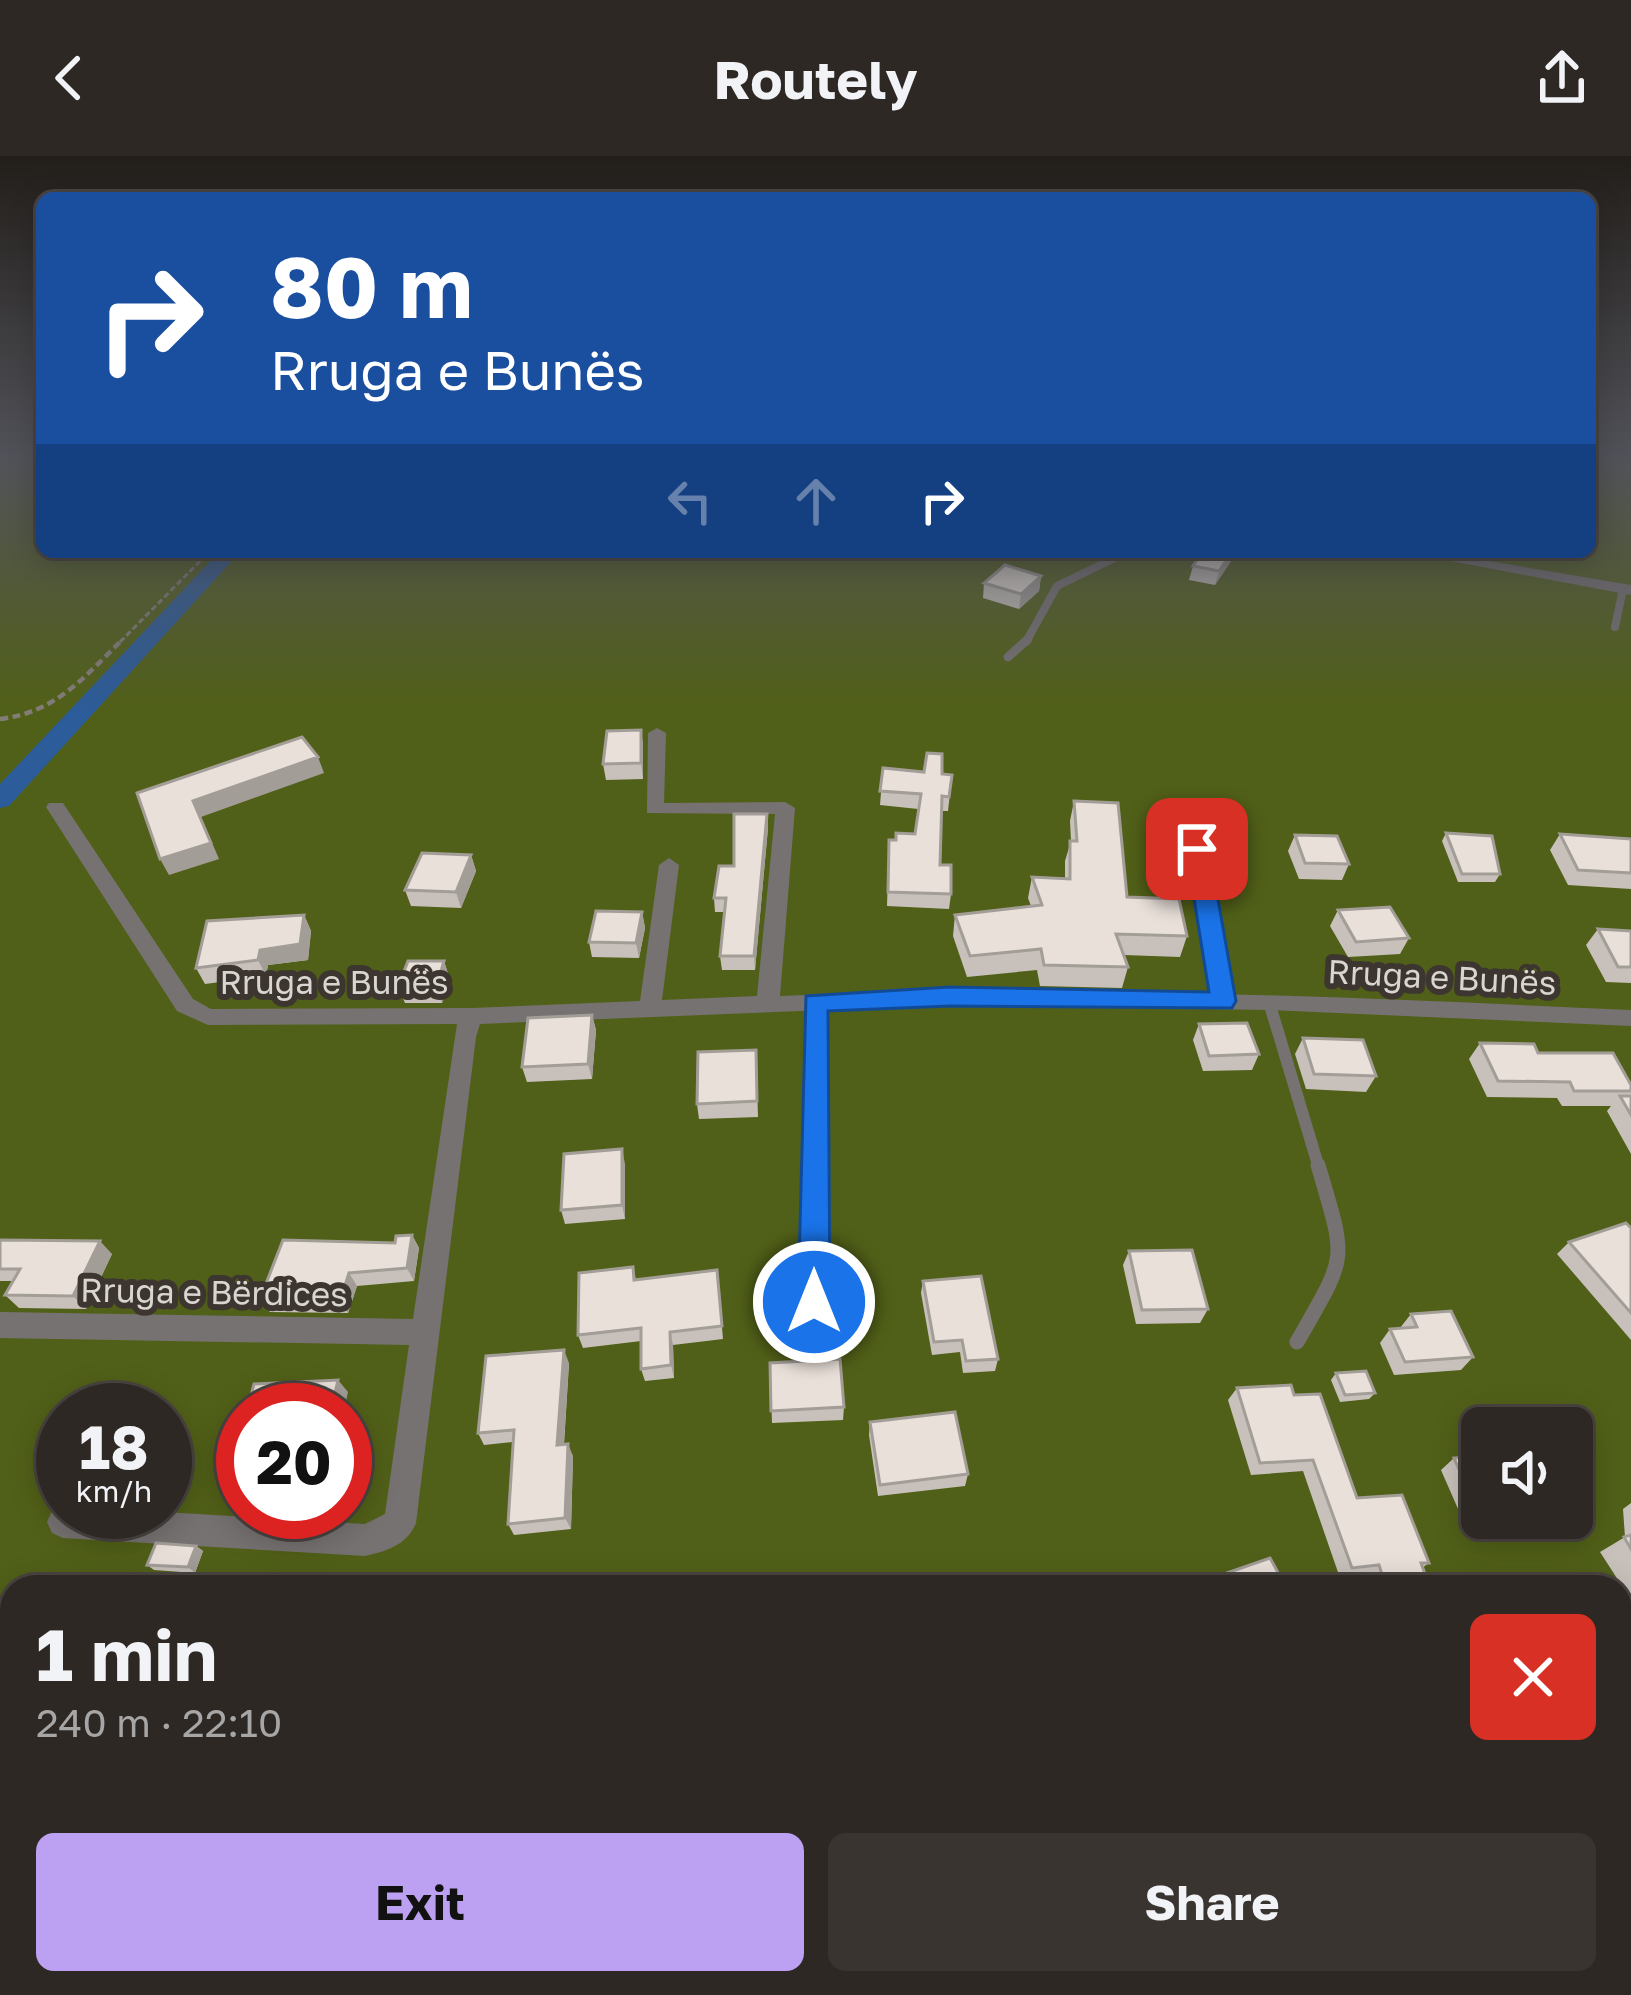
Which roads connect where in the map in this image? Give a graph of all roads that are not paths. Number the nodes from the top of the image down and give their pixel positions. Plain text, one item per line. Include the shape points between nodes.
1 (1115, 558) edge
2 (1445, 558) edge
3 (1627, 589) edge
4 (1615, 627) dead end
5 (1008, 657) dead end
6 (658, 733) dead end
7 (56, 807) dead end
8 (1192, 814) dead end
9 (669, 865) dead end
10 (1223, 1001) junction
11 (815, 1002) junction
12 (1269, 1002) junction
13 (768, 1004) junction
14 (650, 1008) junction
15 (472, 1016) junction
16 (1621, 1018) edge
17 (1631, 1038) edge
18 (814, 1302) dead end
19 (0, 1325) edge
20 (427, 1332) junction
21 (1298, 1342) dead end
22 (192, 1530) edge

1 - 5 lane via 1057,586 1026,642
2 - 3 street
3 - 4 lane
6 - 13 street via 654,808 785,808
7 - 15 street, Rruga e Bunës via 184,1005 208,1017
8 - 10 lane
9 - 14 street
10 - 11 street, Rruga e Bunës
10 - 12 street, Rruga e Bunës
11 - 13 street, Rruga e Bunës
11 - 18 lane
12 - 16 street, Rruga e Bunës
12 - 21 lane via 1340,1238 1341,1264
13 - 14 street, Rruga e Bunës
14 - 15 street, Rruga e Bunës
15 - 20 street
16 - 17 street
19 - 20 street, Rruga e Bërdices
20 - 22 street via 400,1523 365,1540

